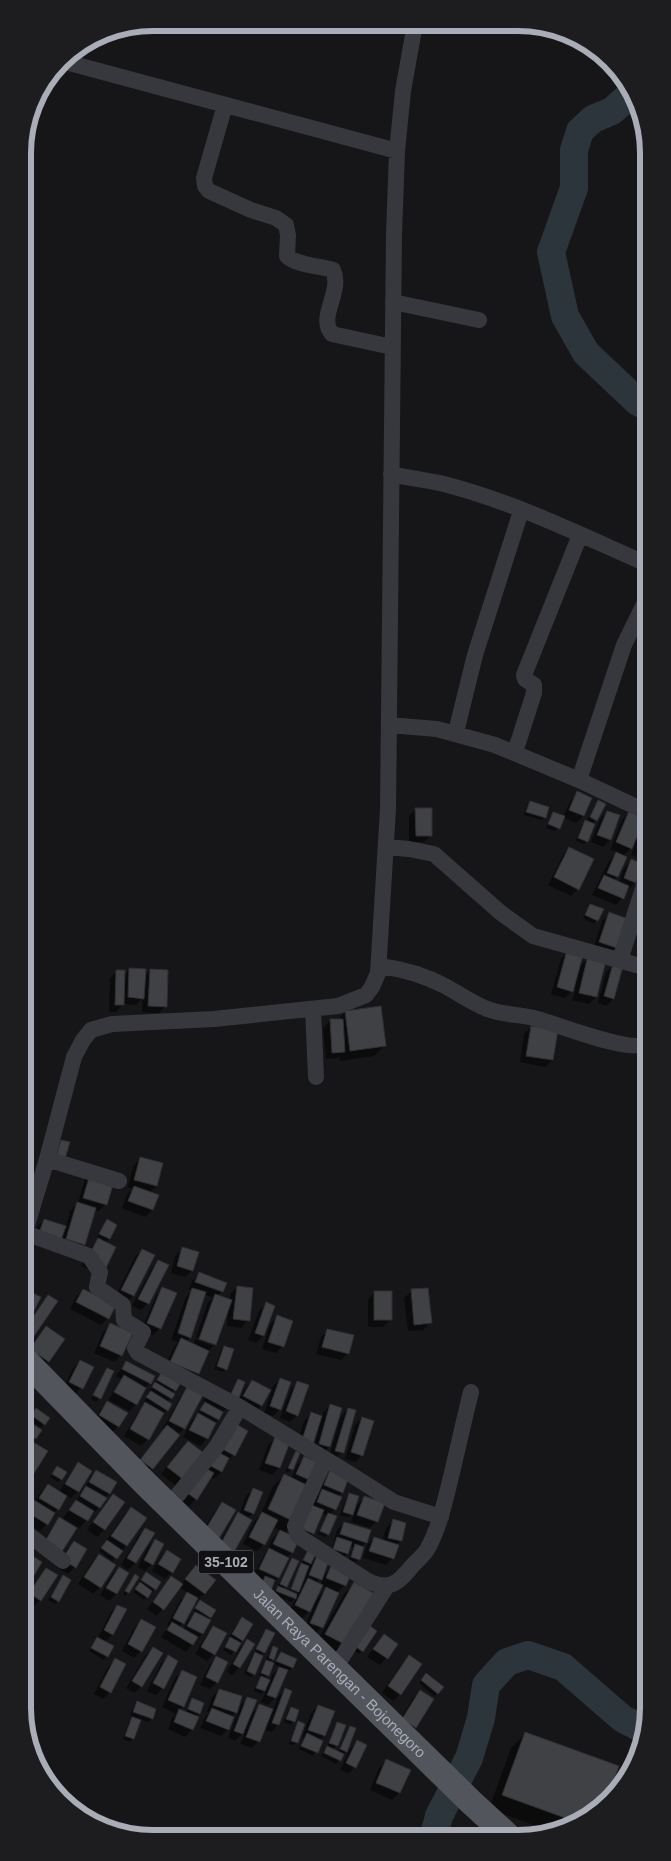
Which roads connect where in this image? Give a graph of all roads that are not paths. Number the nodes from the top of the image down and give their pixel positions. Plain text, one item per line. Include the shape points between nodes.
1 (414, 31) edge
2 (71, 63) edge
3 (225, 104) junction
4 (397, 151) junction
5 (393, 302) junction
6 (479, 320) dead end
7 (392, 347) junction
8 (391, 474) junction
9 (521, 511) junction
10 (580, 534) junction
11 (640, 561) edge
12 (640, 613) edge
13 (389, 725) junction
14 (456, 732) junction
15 (515, 752) junction
16 (579, 780) junction
17 (640, 809) edge
18 (386, 847) junction
19 (640, 899) edge
20 (620, 960) junction
21 (380, 966) junction
22 (639, 966) edge
23 (313, 1009) junction
24 (639, 1046) edge
25 (316, 1077) dead end
26 (47, 1159) junction
27 (119, 1181) dead end
28 (31, 1212) edge
29 (31, 1236) edge
30 (31, 1367) edge
31 (471, 1392) dead end
32 (240, 1407) junction
33 (325, 1460) junction
34 (169, 1506) junction
35 (441, 1517) junction
36 (31, 1537) edge
37 (63, 1561) dead end
38 (387, 1586) junction
39 (335, 1668) junction
40 (501, 1830) edge

1 - 4 street via 402,91
2 - 3 street
3 - 4 street
3 - 7 street via 204,178 205,186 209,191 286,224 287,256 292,261 333,270 337,279 326,322 332,334
4 - 5 street
5 - 6 street
5 - 7 street
7 - 8 street
8 - 9 street via 443,484
8 - 13 street
9 - 10 street
9 - 14 street via 475,655
10 - 11 street
10 - 15 street via 524,675 534,685 534,694
12 - 16 street via 624,645
13 - 14 street
13 - 18 street
14 - 15 street
15 - 16 street
16 - 17 street
18 - 20 street via 434,854 501,913 533,936
18 - 21 street
19 - 20 street
20 - 22 street
21 - 23 street via 366,995 338,1006
21 - 24 street via 415,973 486,1009 549,1022 609,1042
23 - 25 street
23 - 26 street via 214,1019 112,1024 91,1030 74,1057
26 - 27 street
26 - 28 street
29 - 32 street via 92,1259 100,1272 97,1287 123,1305 124,1320 143,1332 136,1351
30 - 34 main road, Jalan Raya Parengan - Bojonegoro / 35-102
31 - 35 street
32 - 33 street
32 - 34 street via 217,1446
33 - 35 street via 394,1502
33 - 38 street via 295,1526 298,1536 368,1582
34 - 39 main road, Jalan Raya Parengan - Bojonegoro / 35-102
35 - 38 street via 428,1549 402,1578
36 - 37 street
38 - 39 street
39 - 40 main road, Jalan Raya Parengan - Bojonegoro / 35-102

